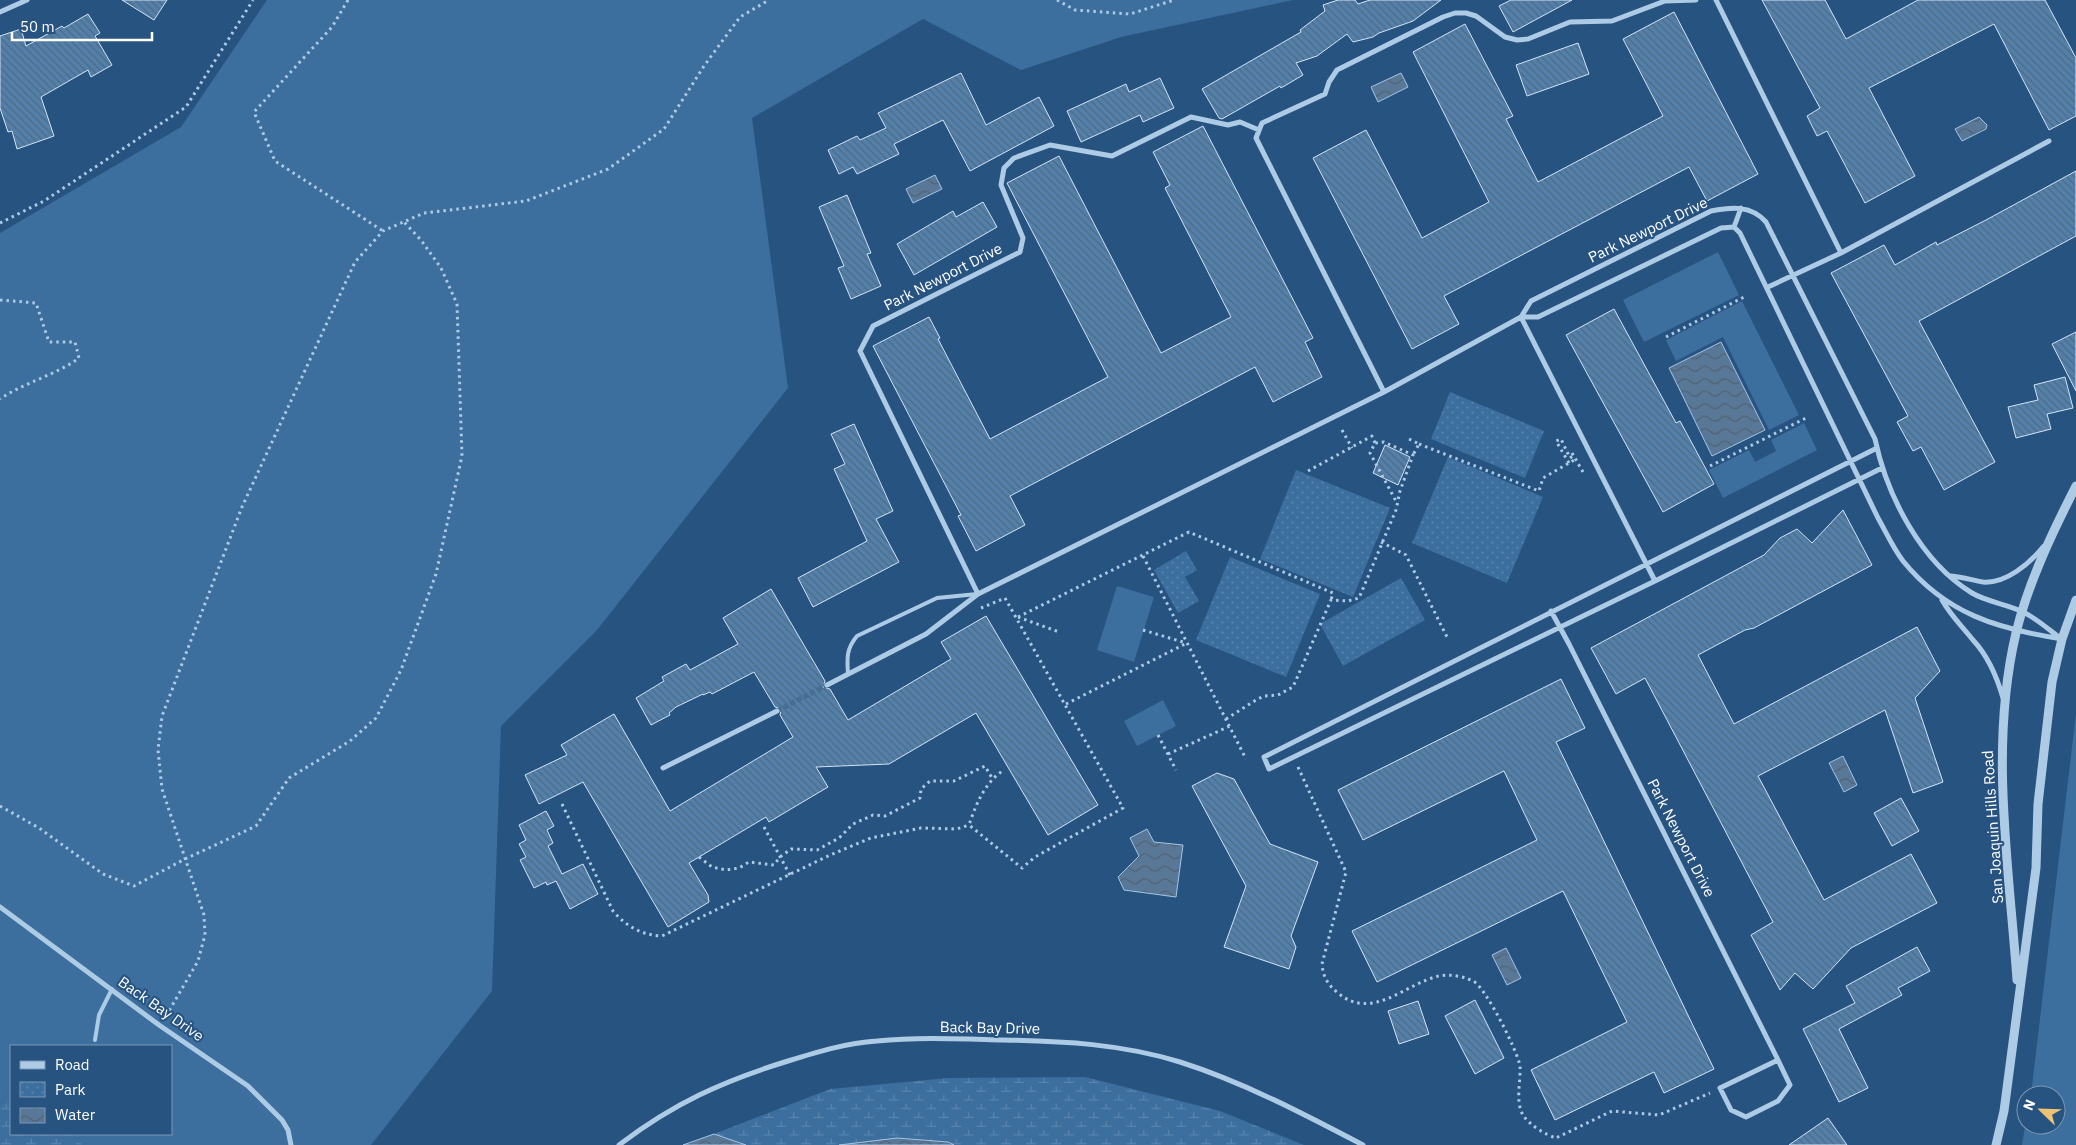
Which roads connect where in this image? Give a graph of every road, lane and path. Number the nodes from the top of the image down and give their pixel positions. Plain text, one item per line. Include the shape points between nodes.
1 (27, 0) edge
2 (253, 0) edge
3 (348, 0) edge
4 (769, 0) edge
5 (1057, 0) edge
6 (1174, 0) edge
7 (1696, 0) edge
8 (1716, 0) edge
9 (0, 12) edge
10 (1259, 130) junction
11 (2049, 142) dead end
12 (1741, 208) junction
13 (404, 222) junction
14 (0, 223) edge
15 (1734, 227) junction
16 (383, 231) junction
17 (1841, 254) junction
18 (1793, 276) junction
19 (1768, 287) junction
20 (1746, 296) dead end
21 (0, 300) edge
22 (1521, 317) junction
23 (1666, 337) dead end
24 (1384, 392) junction
25 (0, 399) edge
26 (1806, 418) dead end
27 (1342, 430) dead end
28 (1409, 439) dead end
29 (1375, 443) junction
30 (1419, 444) junction
31 (1352, 448) junction
32 (1877, 448) junction
33 (1413, 455) junction
34 (1574, 456) junction
35 (1851, 459) junction
36 (1568, 464) junction
37 (1710, 466) dead end
38 (1882, 468) junction
39 (1308, 471) dead end
40 (1583, 472) dead end
41 (1860, 478) junction
42 (2076, 486) edge
43 (1397, 503) junction
44 (2048, 541) junction
45 (1381, 542) junction
46 (1143, 556) junction
47 (1646, 564) junction
48 (1951, 576) junction
49 (1655, 581) junction
50 (978, 594) junction
51 (1331, 600) junction
52 (1942, 600) junction
53 (2076, 600) edge
54 (979, 609) dead end
55 (1551, 611) junction
56 (2023, 612) junction
57 (1018, 617) junction
58 (1560, 628) junction
59 (1143, 630) dead end
60 (1059, 632) dead end
61 (2016, 632) junction
62 (1448, 639) dead end
63 (2062, 639) junction
64 (1187, 643) junction
65 (848, 674) junction
66 (827, 685) tunnel mouth
67 (1066, 704) junction
68 (2005, 704) junction
69 (777, 711) tunnel mouth
70 (1226, 719) junction
71 (1230, 726) junction
72 (1158, 735) dead end
73 (1168, 754) junction
74 (1294, 758) junction
75 (1246, 759) dead end
76 (663, 768) dead end
77 (1004, 770) dead end
78 (1176, 770) dead end
79 (993, 778) junction
80 (562, 804) dead end
81 (0, 806) edge
82 (969, 825) junction
83 (764, 826) dead end
84 (699, 857) dead end
85 (780, 857) junction
86 (185, 859) junction
87 (790, 875) junction
88 (0, 907) edge
89 (112, 989) junction
90 (2019, 1000) junction
91 (159, 1025) junction
92 (96, 1040) dead end
93 (1778, 1060) junction
94 (1720, 1088) junction
95 (291, 1145) edge
96 (619, 1145) edge
97 (1363, 1145) edge
98 (1996, 1145) edge

1 - 9 street
2 - 14 path via 186,107 44,201
3 - 16 path via 332,27 254,112 275,161
4 - 13 path via 740,17 704,66 664,130 608,169 526,201 424,213
5 - 6 path via 1075,10 1130,14
7 - 10 street via 1665,1 1612,21 1570,22 1528,39 1517,40 1505,37 1476,16 1460,13 1443,17 1337,70 1324,94 1262,123
8 - 17 street
10 - 24 street via 1256,138
10 - 50 street, Park Newport Drive via 1240,122 1228,124 1191,117 1112,156 1050,145 1014,158 1004,168 1001,185 1022,238 1020,252 873,326 867,335 860,351
11 - 17 street
12 - 15 street
12 - 18 street via 1758,213 1766,222
12 - 22 street, Park Newport Drive via 1711,211 1530,300
13 - 16 path
13 - 86 path via 441,268 457,304 462,456 436,574 422,618 401,670 376,718 350,741 289,778 256,826
15 - 19 street
15 - 22 street, Park Newport Drive via 1721,228 1538,317
16 - 86 path via 355,262 242,507 162,716 158,750 162,789
17 - 18 street
18 - 19 street
18 - 32 street
19 - 35 street
20 - 23 path
21 - 25 path via 36,303 49,342 75,342 79,358 61,371 12,390
22 - 24 street, Park Newport Drive
22 - 47 street
24 - 50 street, Park Newport Drive
26 - 37 path
27 - 31 path
28 - 30 path
29 - 31 path via 1372,436
29 - 33 path via 1384,442
29 - 43 path via 1370,453
30 - 33 path
30 - 36 path via 1539,491 1544,478
31 - 39 path
32 - 35 street
32 - 38 street
33 - 43 path
34 - 36 path
34 - 36 path via 1570,458 1560,439 1556,441
34 - 40 path
35 - 41 street
35 - 47 street
38 - 41 street
38 - 48 street via 1915,536
41 - 49 street
41 - 52 street via 1902,559
42 - 44 street, San Joaquin Hills Road
43 - 45 path
44 - 48 street via 2033,560 1995,580 1984,582
44 - 56 street, San Joaquin Hills Road
45 - 51 path via 1359,598
45 - 62 path via 1406,554
46 - 51 path via 1189,532 1334,593
46 - 57 path
46 - 64 path
47 - 49 street
47 - 55 street
48 - 56 street via 1973,594
49 - 58 street
50 - 65 street, Park Newport Drive via 926,634
50 - 65 lane via 937,598 856,636 847,654
51 - 70 path via 1293,687 1278,695 1256,700
52 - 61 street
52 - 68 street via 1952,617 1987,658
53 - 63 street, San Joaquin Hills Road
54 - 57 path via 1005,598
55 - 58 street, Park Newport Drive
55 - 74 street via 1264,757 1269,769
56 - 61 street, San Joaquin Hills Road
56 - 63 street
57 - 60 path
57 - 67 path
58 - 74 street
58 - 93 street, Park Newport Drive
59 - 64 path
61 - 63 street
61 - 68 street, San Joaquin Hills Road
63 - 90 street, San Joaquin Hills Road via 2052,682 2038,804 2036,868
64 - 67 path
64 - 70 path
65 - 66 street, Park Newport Drive
67 - 82 path via 1123,808 1035,857 1022,868
68 - 90 street, San Joaquin Hills Road via 2002,736 2004,818
69 - 76 street
70 - 71 path
71 - 73 path
71 - 75 path
72 - 73 path
73 - 78 path
74 - 94 path via 1346,872 1322,964 1328,983 1344,998 1373,1003 1437,977 1450,975 1475,982 1484,992 1519,1059 1523,1115 1556,1138 1612,1111 1659,1115
77 - 79 path
79 - 82 path via 976,803
79 - 85 path via 986,766 954,781 930,781 921,789 920,798 884,816 873,815 853,824 839,838 817,850 791,849
80 - 87 path via 613,911 622,921 649,935 662,936
81 - 86 path via 39,828 104,874 134,886
82 - 87 path via 921,828 871,838
83 - 85 path
84 - 85 path via 712,867 726,870 749,862 774,865
85 - 87 path
86 - 91 path via 204,915 203,947 176,1001
88 - 89 street, Back Bay Drive
89 - 91 street, Back Bay Drive
89 - 92 lane via 99,1015
90 - 98 street, San Joaquin Hills Road via 2004,1111
91 - 95 street, Back Bay Drive via 260,1096 282,1120
93 - 94 street
93 - 94 street, Park Newport Drive via 1790,1085 1783,1096 1746,1117 1727,1106
96 - 97 street, Back Bay Drive via 690,1098 765,1068 842,1046 876,1041 954,1039 1073,1042 1178,1061 1249,1089

